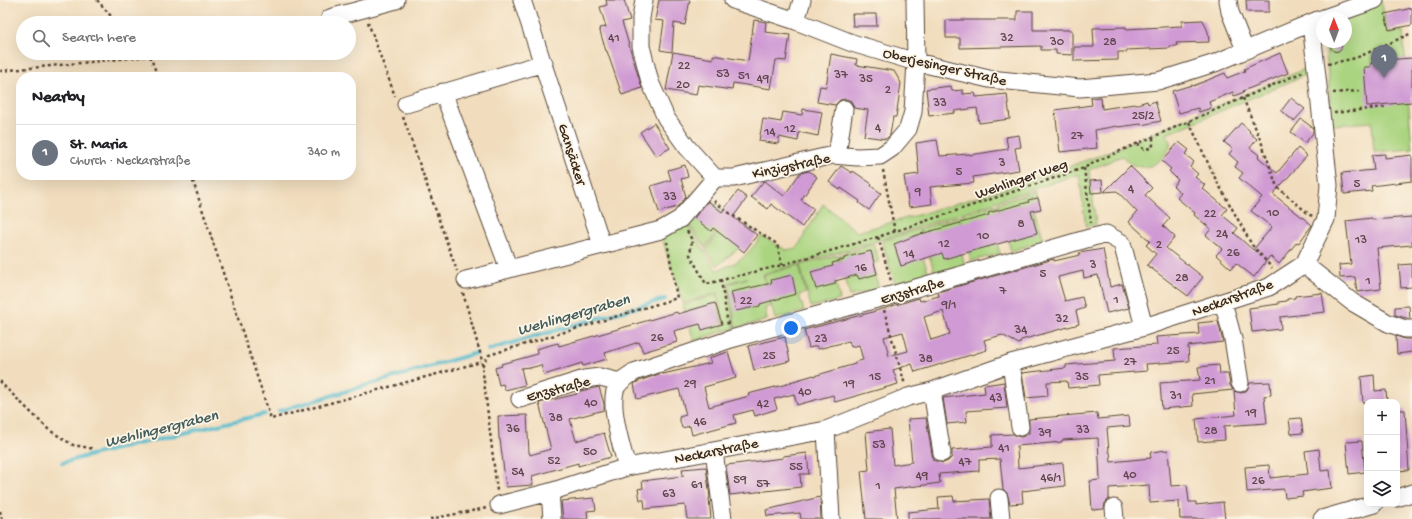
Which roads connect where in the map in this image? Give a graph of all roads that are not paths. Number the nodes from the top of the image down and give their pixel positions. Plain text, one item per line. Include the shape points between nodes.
1 (396, 0) edge
2 (522, 0) edge
3 (644, 0) edge
4 (733, 0) edge
5 (802, 0) edge
6 (915, 0) edge
7 (1228, 0) edge
8 (1375, 0) edge
9 (1341, 12) edge
10 (338, 16) edge
11 (796, 21) junction
12 (1316, 21) edge
13 (1318, 48) edge
14 (1245, 50) junction
15 (916, 62) junction
16 (544, 63) junction
17 (443, 92) junction
18 (402, 106) road end
19 (844, 109) dead end
20 (837, 155) junction
21 (715, 178) junction
22 (602, 245) junction
23 (1304, 264) junction
24 (509, 269) junction
25 (462, 282) road end
26 (1223, 302) junction
27 (1144, 327) junction
28 (1412, 329) edge
29 (1011, 363) junction
30 (620, 382) junction
31 (1240, 383) dead end
32 (932, 391) junction
33 (520, 399) dead end
34 (1020, 427) dead end
35 (826, 430) junction
36 (714, 451) junction
37 (942, 453) dead end
38 (627, 467) junction
39 (550, 492) junction
40 (1412, 493) edge
41 (1400, 497) edge
42 (999, 498) dead end
43 (498, 505) road end
44 (1364, 507) edge
45 (552, 519) edge
46 (723, 519) edge
47 (831, 519) edge
48 (1001, 519) edge
49 (1322, 519) edge

1 - 10 street
2 - 16 street, Gansäcker
3 - 21 street via 641,46 650,82 666,118 687,147
4 - 11 street, Oberjesinger Straße
5 - 11 street
6 - 15 street
7 - 14 street
8 - 9 street, Oberjesinger Straße
11 - 15 street, Oberjesinger Straße via 852,44
12 - 14 street, Oberjesinger Straße
13 - 23 street via 1319,95 1328,185 1326,219
14 - 15 street, Oberjesinger Straße via 1215,63 1158,81 1080,88 989,79
15 - 20 street, Kinzigstraße via 913,112 908,129 892,148 880,156
16 - 17 street
16 - 22 street, Gansäcker
17 - 18 street
17 - 24 street
19 - 20 street
20 - 21 street, Kinzigstraße via 734,178
21 - 22 street via 680,219 663,229
22 - 24 street
23 - 26 street, Neckarstraße via 1269,287
23 - 28 street via 1352,302 1405,330
24 - 25 street
26 - 27 street, Neckarstraße
26 - 31 street via 1233,339
27 - 29 street, Neckarstraße
27 - 30 street, Enzstraße via 1122,243 1106,234 730,339 634,372
29 - 32 street, Neckarstraße
29 - 34 street
30 - 33 street, Enzstraße via 600,377 584,379
30 - 38 street via 615,390 616,423
32 - 35 street, Neckarstraße via 908,397
32 - 37 street
35 - 36 street, Neckarstraße
35 - 47 street
36 - 38 street, Neckarstraße
36 - 46 street
38 - 39 street, Neckarstraße
39 - 43 street, Neckarstraße
39 - 45 street
40 - 41 street
42 - 48 street
44 - 49 street

